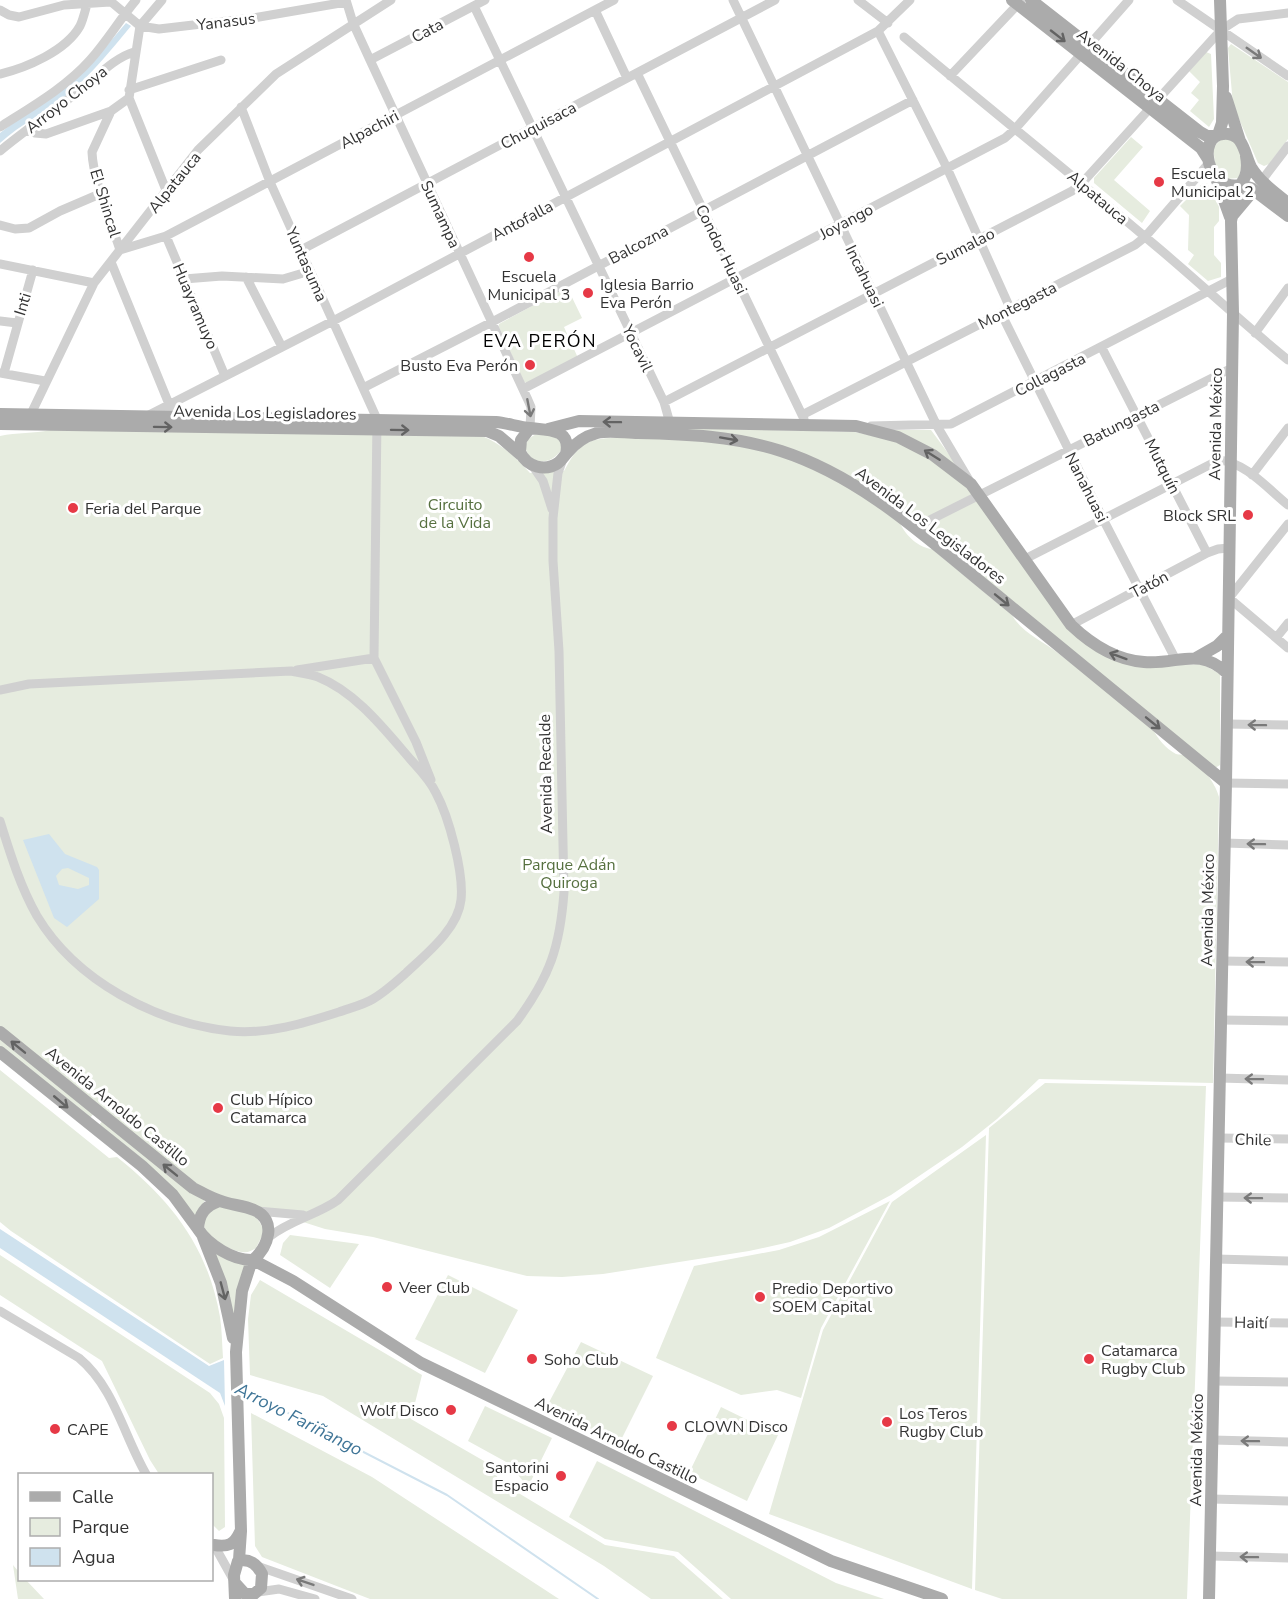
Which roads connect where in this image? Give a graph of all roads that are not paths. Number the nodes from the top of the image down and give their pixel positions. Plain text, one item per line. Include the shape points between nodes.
1 (136, 0) edge
2 (162, 0) edge
3 (391, 0) edge
4 (485, 0) edge
5 (614, 0) edge
6 (733, 0) edge
7 (775, 0) edge
8 (858, 0) edge
9 (910, 0) edge
10 (1031, 0) edge
11 (1129, 0) edge
12 (1177, 0) edge
13 (1220, 0) edge
14 (110, 1) edge
15 (346, 1) edge
16 (1017, 1) edge
17 (603, 2) edge
18 (49, 4) edge
19 (87, 4) junction
20 (474, 6) junction
21 (0, 10) edge
22 (595, 10) junction
23 (1288, 12) edge
24 (741, 18) junction
25 (132, 20) junction
26 (353, 23) junction
27 (888, 23) junction
28 (1221, 30) junction
29 (878, 31) junction
30 (904, 37) dead end
31 (1086, 50) junction
32 (134, 52) junction
33 (221, 60) dead end
34 (370, 60) junction
35 (500, 60) junction
36 (637, 73) junction
37 (0, 74) edge
38 (950, 76) junction
39 (1288, 76) edge
40 (627, 78) junction
41 (1223, 86) junction
42 (774, 87) junction
43 (129, 94) junction
44 (913, 100) junction
45 (1153, 103) junction
46 (241, 107) junction
47 (111, 111) junction
48 (396, 115) junction
49 (0, 127) edge
50 (532, 128) junction
51 (27, 129) junction
52 (1015, 129) junction
53 (1217, 136) junction
54 (1240, 141) junction
55 (670, 142) junction
56 (1288, 146) edge
57 (0, 151) edge
58 (807, 155) junction
59 (1246, 156) junction
60 (1209, 161) junction
61 (947, 168) junction
62 (1216, 178) junction
63 (270, 182) junction
64 (427, 183) junction
65 (1082, 183) junction
66 (1258, 185) junction
67 (1240, 186) junction
68 (166, 190) junction
69 (102, 194) junction
70 (566, 197) junction
71 (1288, 203) edge
72 (703, 210) junction
73 (1288, 216) edge
74 (1232, 218) junction
75 (840, 224) junction
76 (0, 225) edge
77 (166, 236) junction
78 (1145, 237) junction
79 (979, 239) junction
80 (120, 250) junction
81 (301, 250) junction
82 (460, 253) junction
83 (111, 262) junction
84 (0, 264) edge
85 (598, 265) junction
86 (33, 270) junction
87 (310, 271) junction
88 (246, 277) junction
89 (736, 278) junction
90 (184, 279) junction
91 (1232, 279) junction
92 (94, 283) junction
93 (1288, 288) edge
94 (1211, 292) junction
95 (874, 294) junction
96 (1010, 308) junction
97 (1001, 313) junction
98 (1233, 313) junction
99 (0, 321) edge
100 (333, 321) junction
101 (492, 322) junction
102 (17, 323) junction
103 (631, 333) junction
104 (1255, 333) junction
105 (282, 347) junction
106 (769, 348) junction
107 (1102, 348) junction
108 (1288, 360) edge
109 (906, 362) junction
110 (1232, 368) junction
111 (2, 373) edge
112 (225, 376) junction
113 (45, 381) junction
114 (1035, 382) junction
115 (363, 388) junction
116 (523, 389) junction
117 (664, 402) junction
118 (172, 410) junction
119 (0, 414) edge
120 (1136, 415) junction
121 (146, 417) junction
122 (28, 420) junction
123 (804, 420) junction
124 (6, 424) edge
125 (377, 424) junction
126 (856, 426) junction
127 (937, 426) junction
128 (125, 427) junction
129 (530, 428) junction
130 (671, 428) junction
131 (1288, 428) edge
132 (548, 429) junction
133 (0, 432) edge
134 (1068, 450) junction
135 (564, 457) junction
136 (526, 460) junction
137 (1231, 461) junction
138 (1252, 476) junction
139 (971, 484) junction
140 (1172, 484) junction
141 (980, 494) junction
142 (1288, 505) edge
143 (553, 518) junction
144 (1103, 519) junction
145 (1288, 524) edge
146 (914, 528) junction
147 (1229, 548) junction
148 (1207, 553) junction
149 (1025, 559) junction
150 (1139, 589) junction
151 (1229, 598) junction
152 (1288, 623) edge
153 (1071, 625) junction
154 (1228, 635) junction
155 (1276, 638) junction
156 (1288, 648) edge
157 (1196, 657) junction
158 (374, 658) junction
159 (1176, 660) junction
160 (291, 671) junction
161 (1227, 673) junction
162 (0, 690) edge
163 (1227, 724) junction
164 (1288, 726) edge
165 (1226, 783) junction
166 (1288, 784) edge
167 (436, 793) junction
168 (0, 821) edge
169 (1225, 843) junction
170 (1288, 844) edge
171 (1222, 961) junction
172 (1288, 962) edge
173 (1221, 1020) junction
174 (1288, 1021) edge
175 (0, 1032) edge
176 (0, 1052) edge
177 (1220, 1078) junction
178 (1288, 1080) edge
179 (1219, 1138) junction
180 (1288, 1139) edge
181 (1218, 1197) junction
182 (1288, 1198) edge
183 (219, 1201) junction
184 (255, 1210) junction
185 (309, 1215) junction
186 (200, 1233) junction
187 (267, 1241) junction
188 (1216, 1259) junction
189 (253, 1260) junction
190 (1288, 1261) edge
191 (293, 1281) junction
192 (0, 1311) edge
193 (1215, 1322) junction
194 (1288, 1323) edge
195 (236, 1352) junction
196 (1214, 1381) junction
197 (1288, 1382) edge
198 (1212, 1440) junction
199 (1288, 1442) edge
200 (146, 1473) edge
201 (1211, 1499) junction
202 (1288, 1501) edge
203 (241, 1531) junction
204 (213, 1543) edge
205 (1210, 1556) junction
206 (1288, 1558) edge
207 (238, 1560) junction
208 (255, 1564) junction
209 (234, 1582) junction
210 (254, 1595) edge
211 (235, 1599) edge
212 (315, 1599) edge
213 (352, 1599) edge
214 (942, 1599) edge
215 (1209, 1599) edge

1 - 25 street
2 - 25 street
3 - 26 street, Alpatauca
4 - 20 street, Cata
5 - 17 street, Alpachiri
6 - 24 street, Incahuasi
7 - 24 street, Chuquisaca
8 - 27 street
9 - 27 street, Antofalla
10 - 31 main road, Avenida Choya
11 - 31 street, Joyango
12 - 28 street
13 - 28 main road
14 - 19 street
14 - 25 street
15 - 25 street, Yanasus via 171,28 159,29
15 - 26 street, Sumampa
16 -> 31 main road, Avenida Choya
16 - 38 street
17 - 22 street, Alpachiri
18 - 19 street
18 - 21 street via 19,16
19 - 37 street via 79,27 68,42 33,63
20 - 34 street, Cata
20 - 35 street, Yocavil
22 - 35 street, Alpachiri
22 - 40 street
23 - 28 street via 1238,20
24 - 36 street, Chuquisaca
24 - 42 street, Incahuasi
25 - 32 street
25 - 49 street via 57,90
26 - 34 street, Sumampa
26 - 46 street, Alpatauca via 276,74
27 - 29 street, Antofalla
28 -> 39 street
28 - 41 main road
28 - 45 street, Sumalao
29 - 42 street, Antofalla
29 - 44 street
30 - 38 street, Alpatauca
31 - 45 main road, Avenida Choya
31 - 52 street, Joyango
32 - 43 street
32 - 51 street, Arroyo Choya via 113,62
33 - 43 street, El Shincal
34 - 48 street, Sumampa
35 - 48 street, Alpachiri
35 - 50 street, Yocavil
36 - 40 street, Chuquisaca
36 - 55 street, Condor Huasi
38 - 52 street, Alpatauca
40 - 50 street, Chuquisaca
41 - 53 main road via 1222,123
41 - 54 main road
42 - 55 street, Antofalla
42 - 58 street, Incahuasi
43 - 47 street, El Shincal
43 - 68 street
44 - 58 street, Balcozna
44 - 61 street
45 - 53 main road, Avenida Choya via 1207,136
45 - 60 main road, Avenida Choya via 1201,148
45 - 65 street, Sumalao
46 - 63 street, Yuntasuma
46 - 68 street, Alpatauca via 198,150
47 - 51 street via 46,134
47 - 69 street, El Shincal via 92,152
48 - 63 street, Alpachiri
48 - 64 street, Sumampa
50 - 64 street, Chuquisaca
50 - 70 street, Yocavil
51 - 57 street, Arroyo Choya
52 - 61 street, Joyango
52 - 65 street, Alpatauca
53 - 54 main road via 1230,134
53 - 60 main road via 1210,144
54 - 59 main road
55 - 70 street, Antofalla
55 - 72 street, Condor Huasi
56 - 66 street
58 - 72 street, Balcozna
58 - 75 street, Incahuasi
59 - 66 main road
59 - 67 main road via 1246,172
60 - 62 main road
60 - 78 street, Montegasta
61 - 75 street, Joyango
61 - 79 street
62 - 67 main road
62 - 74 main road, Avenida México
63 - 77 street, Alpachiri
63 - 81 street, Yuntasuma
64 - 81 street, Chuquisaca
64 - 82 street, Sumampa
65 - 78 street, Alpatauca
65 - 79 street, Sumalao
66 - 67 main road
66 - 71 main road
66 - 73 main road
66 - 74 main road
67 - 74 main road, Avenida México
68 - 80 street, Alpatauca
69 - 76 street via 29,228
69 - 80 street, El Shincal
70 - 82 street, Antofalla
70 - 85 street, Yocavil
72 - 85 street, Balcozna
72 - 89 street, Condor Huasi
74 - 91 main road, Avenida México
75 - 89 street, Joyango
75 - 95 street, Incahuasi
77 - 80 street, Alpachiri
77 - 90 street, Huayramuyo
78 - 94 street, Alpatauca
78 - 96 street, Montegasta
79 - 95 street, Sumalao
79 - 96 street
80 - 83 street, Alpatauca
81 - 87 street, Yuntasuma
82 - 100 street, Antofalla
82 - 101 street, Sumampa
83 - 92 street, Alpatauca
83 - 118 street, El Shincal
84 - 86 street
85 - 101 street, Balcozna
85 - 103 street, Yocavil
86 - 92 street
86 - 102 street, Inti
87 - 88 street via 283,279
87 - 100 street, Yuntasuma
88 - 90 street
88 - 105 street
89 - 103 street, Joyango
89 - 106 street, Condor Huasi
90 - 112 street, Huayramuyo
91 - 94 street, Collagasta
91 - 98 main road, Avenida México
92 - 113 street, Alpatauca
93 - 104 street
94 - 98 street, Alpatauca
94 - 107 street, Collagasta
95 - 106 street, Sumalao
95 - 109 street, Incahuasi
96 - 97 street, Montegasta
97 - 109 street, Montegasta
97 - 114 street, Nanahuasi
98 - 104 street, Alpatauca
98 - 110 main road, Avenida México
99 - 102 street
100 - 105 street, Antofalla
100 - 115 street, Yuntasuma
101 - 115 street, Balcozna
101 - 116 street, Sumampa
102 - 111 street, Inti
103 - 116 street, Joyango
103 - 117 street, Yocavil
104 - 108 street, Alpatauca
105 - 112 street, Antofalla
106 - 117 street, Sumalao
106 - 123 street, Condor Huasi
107 - 114 street, Collagasta
107 - 120 street, Mutquín
109 - 123 street, Montegasta
109 - 127 street, Incahuasi
110 - 120 street, Batungasta
110 - 137 main road, Avenida México
111 - 113 street
112 - 118 street, Antofalla
113 - 122 street, Alpatauca
114 - 127 street, Collagasta via 951,424
114 - 134 street, Nanahuasi
115 - 125 street, Yuntasuma
116 -> 129 street, Sumampa via 531,407
117 - 130 street, Yocavil
118 - 121 main road, Avenida Los Legisladores
118 - 125 main road, Avenida Los Legisladores
119 - 122 main road, Avenida Los Legisladores
120 - 134 street, Batungasta
120 - 140 street, Mutquín
121 - 122 main road, Avenida Los Legisladores
121 - 128 street
122 - 124 main road, Avenida Los Legisladores
122 - 128 main road, Avenida Los Legisladores
123 - 126 main road, Avenida Los Legisladores
123 - 130 main road, Avenida Los Legisladores
124 - 133 main road
128 -> 125 main road, Avenida Los Legisladores
125 - 129 main road, Avenida Los Legisladores via 496,422
125 -> 136 main road, Avenida Los Legisladores via 487,431 499,436
125 - 158 street
126 - 127 street, Collagasta
139 -> 126 main road, Avenida Los Legisladores via 915,445
127 - 139 street, Incahuasi
129 - 132 main road
129 - 136 main road via 520,444
130 -> 132 main road, Avenida Los Legisladores via 579,421
130 - 135 main road, Avenida Los Legisladores via 599,432
130 -> 146 main road, Avenida Los Legisladores via 753,443 808,461 867,493
131 - 138 street
132 - 135 main road via 563,436 567,444
134 - 141 street, Batungasta
134 - 144 street, Nanahuasi
135 - 136 main road via 548,467
135 - 143 street, Avenida Recalde via 558,473
136 - 143 street, Avenida Recalde via 546,488
137 - 138 street
137 - 140 street via 1215,461
137 - 147 main road, Avenida México
138 - 142 street
139 - 141 main road, Avenida Los Legisladores
140 - 144 street
140 - 148 street, Mutquín
141 - 146 street, Batungasta
141 - 149 main road, Avenida Los Legisladores
143 - 185 street, Avenida Recalde via 564,892 558,943 550,969 517,1021 338,1200
144 - 149 street
144 - 150 street, Nanahuasi
145 - 151 street
146 -> 165 main road, Avenida Los Legisladores
147 - 148 street, Tatón
147 - 151 main road, Avenida México
148 - 150 street, Tatón
149 - 153 main road, Avenida Los Legisladores
150 - 153 street, Tatón
150 - 159 street, Nanahuasi
151 - 154 main road, Avenida México
151 - 155 street
152 - 155 street
159 -> 153 main road, Avenida Los Legisladores via 1145,662 1116,656 1087,640
154 - 157 main road, Avenida Los Legisladores
154 - 161 main road, Avenida México
155 - 156 street
157 - 159 main road, Avenida Los Legisladores
157 - 161 main road via 1210,660
158 - 160 street
158 - 167 street via 416,742
160 - 162 street via 29,684
160 - 167 street via 317,677 356,702 394,739
161 - 163 main road, Avenida México
164 -> 163 street
163 - 165 main road, Avenida México
165 - 166 street
165 - 169 main road, Avenida México
167 - 168 street via 456,851 460,882 461,900 450,927 414,966 375,999 303,1023 253,1032 178,1020 144,1007 85,971 38,916 15,870
170 -> 169 street
169 - 171 main road, Avenida México
172 -> 171 street
171 - 173 main road, Avenida México
173 - 174 street
173 - 177 main road, Avenida México
183 -> 175 main road, Avenida Arnoldo Castillo via 174,1174
176 -> 186 main road, Avenida Arnoldo Castillo via 142,1166 173,1195
178 -> 177 street
177 - 179 main road, Avenida México
179 - 180 street, Chile
179 - 181 main road, Avenida México
182 -> 181 street
181 - 188 main road, Avenida México
183 - 184 main road
183 - 186 main road via 205,1208 198,1221
184 - 185 street, Avenida Recalde
184 - 187 main road via 267,1223
185 - 187 street, Avenida Recalde via 280,1228
186 - 189 main road via 231,1255
186 -> 195 main road via 221,1283
187 - 189 main road
187 - 191 main road, Avenida Arnoldo Castillo via 270,1259
188 - 190 street
188 - 193 main road, Avenida México
189 - 191 main road, Avenida Arnoldo Castillo
189 - 195 main road via 242,1291
191 - 214 main road, Avenida Arnoldo Castillo via 421,1363 831,1561
192 - 200 street via 90,1367
193 - 194 street, Haití
193 - 196 main road, Avenida México
195 - 203 main road
196 - 197 street
196 - 198 main road, Avenida México
199 -> 198 street
198 - 201 main road, Avenida México
201 - 202 street
201 - 205 main road, Avenida México
203 - 204 main road via 232,1544
203 - 207 main road
203 - 208 main road
204 - 207 street
204 - 209 street
206 -> 205 street
205 - 215 main road, Avenida México
207 - 208 main road
207 - 209 main road
208 - 210 main road via 263,1578
213 -> 208 street
209 - 210 main road via 245,1594
209 - 211 main road
210 - 212 street via 279,1589

